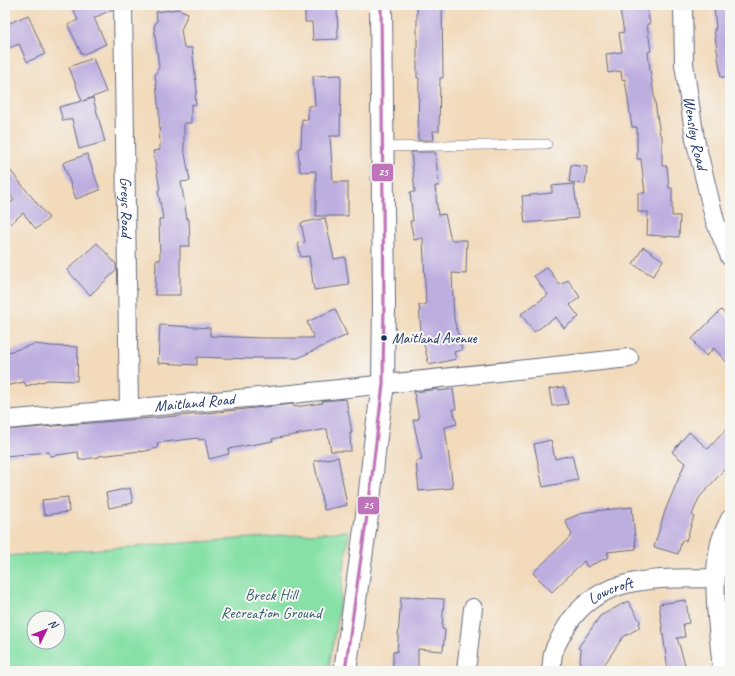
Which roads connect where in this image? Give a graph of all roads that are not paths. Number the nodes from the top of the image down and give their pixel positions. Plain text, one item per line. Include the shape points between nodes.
1 (123, 5) edge
2 (381, 5) edge
3 (683, 5) edge
4 (547, 144) dead end
5 (382, 147) junction
6 (730, 257) edge
7 (629, 358) dead end
8 (383, 384) junction
9 (129, 408) junction
10 (5, 420) edge
11 (730, 519) edge
12 (716, 578) junction
13 (473, 608) dead end
14 (725, 638) edge
15 (345, 671) edge
16 (466, 671) edge
17 (551, 671) edge
18 (722, 671) edge

1 - 9 street, Greys Road
2 - 5 street
3 - 6 street, Wensley Road via 684,64 695,139 715,221
4 - 5 lane
5 - 8 street
7 - 8 street
8 - 9 street, Maitland Road
8 - 15 street via 370,502
9 - 10 street, Maitland Road
11 - 12 street via 719,547
12 - 14 street via 716,610
12 - 17 street, Lowcroft via 643,581 619,585 596,596 573,616 554,652
13 - 16 street
14 - 18 street

